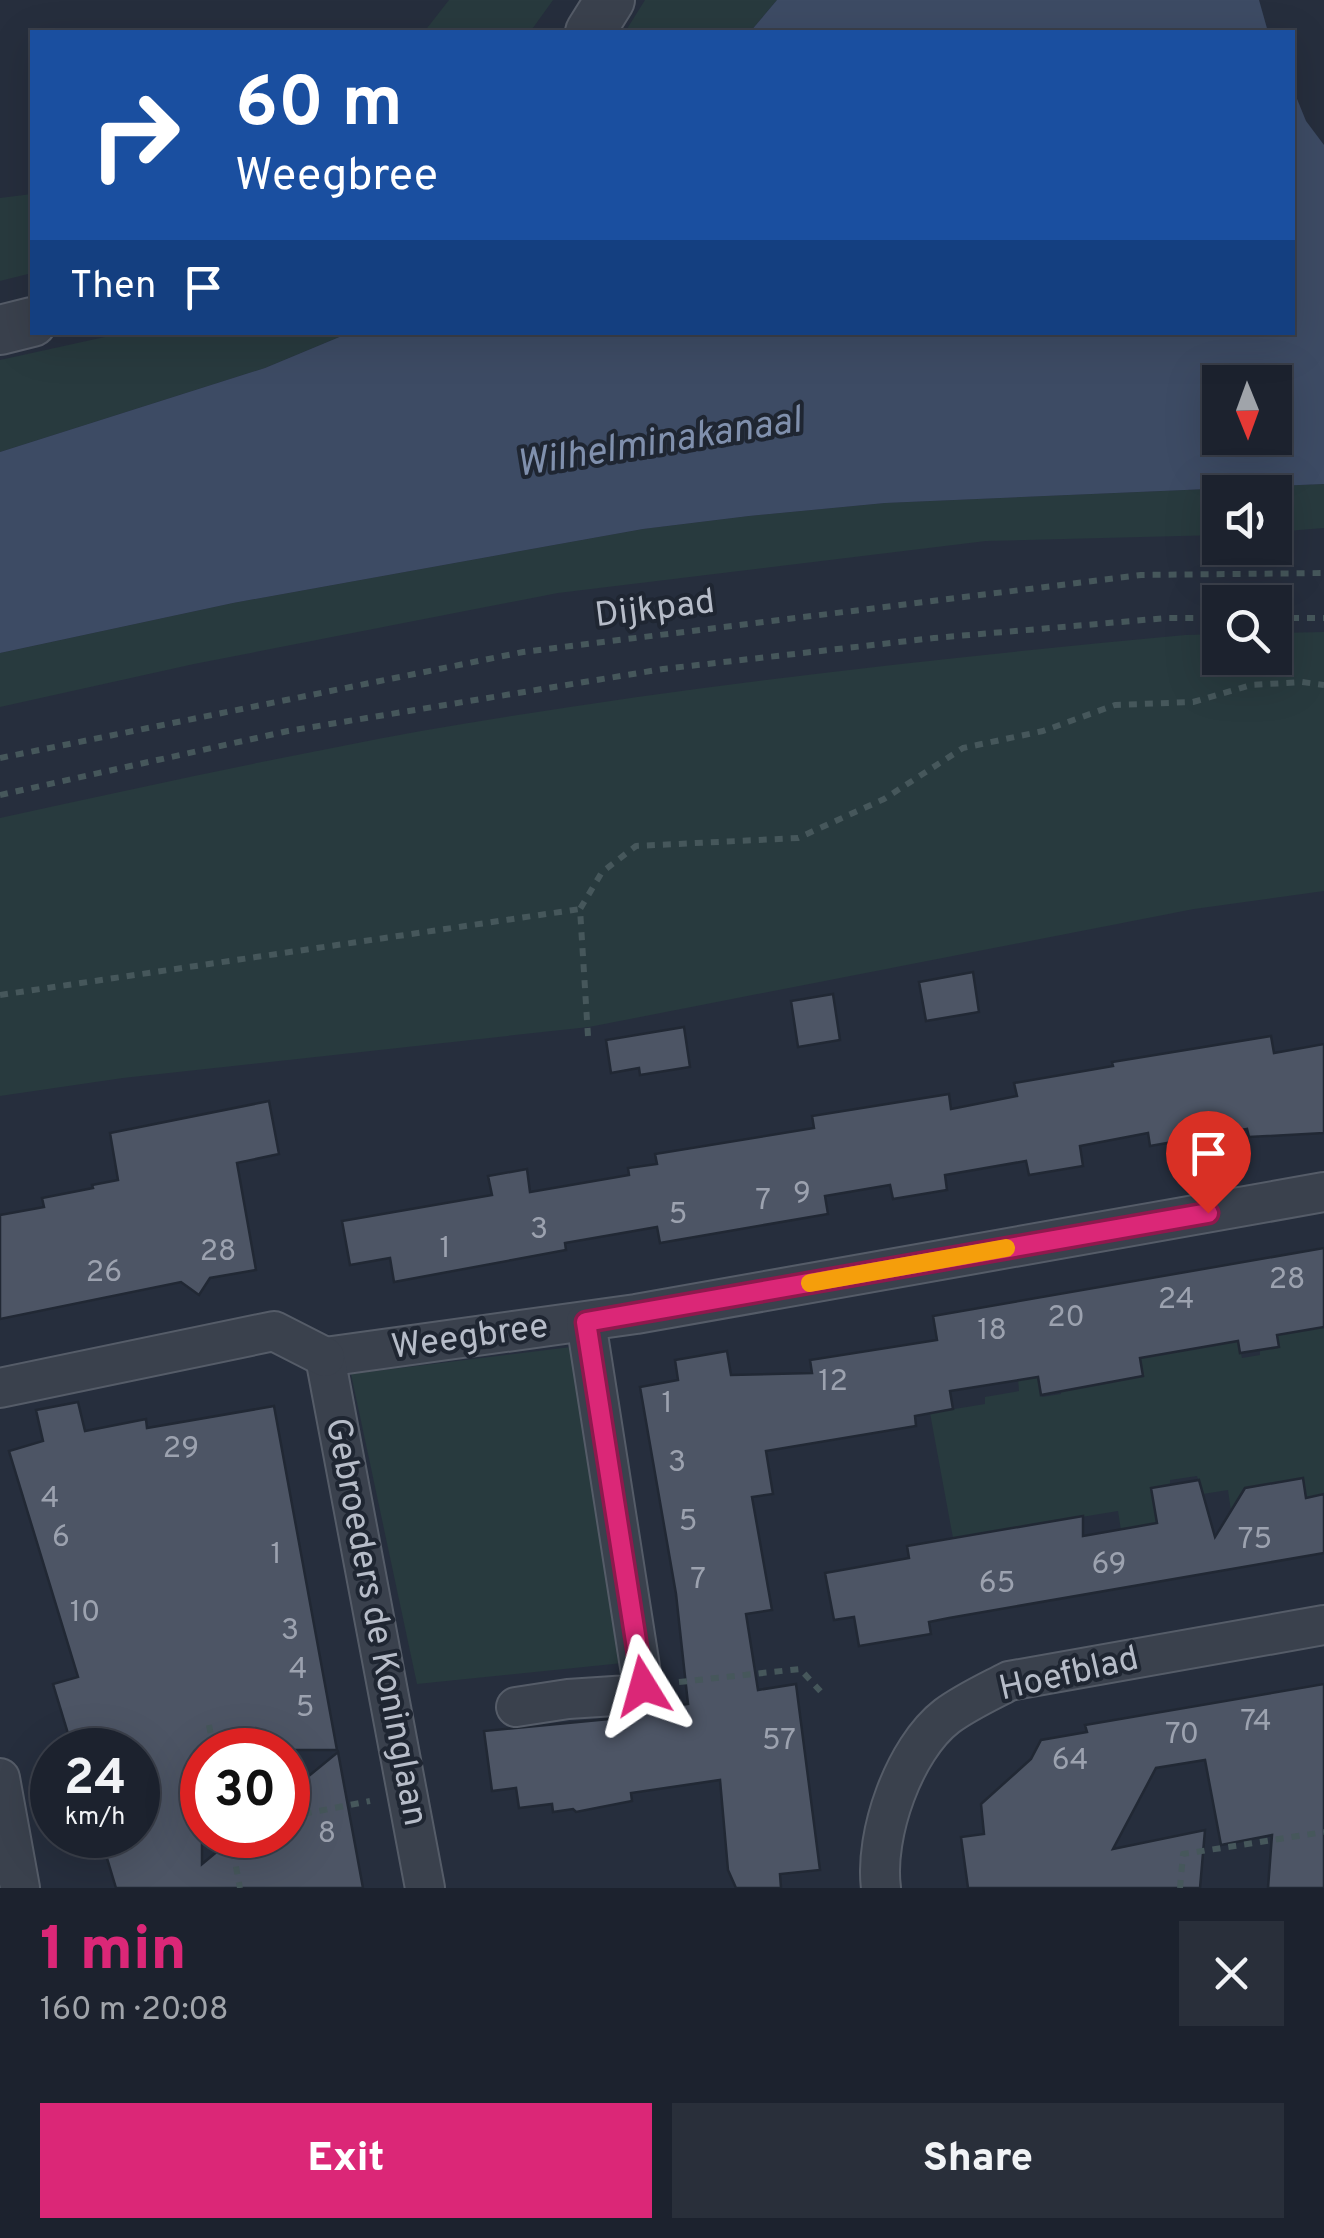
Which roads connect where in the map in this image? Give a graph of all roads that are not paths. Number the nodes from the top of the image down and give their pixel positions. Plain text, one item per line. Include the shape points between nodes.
1 (610, 0) edge
2 (591, 30) edge
3 (30, 322) edge
4 (0, 330) edge
5 (1324, 1192) edge
6 (586, 1322) junction
7 (325, 1357) junction
8 (0, 1388) edge
9 (1324, 1625) edge
10 (516, 1707) dead end
11 (0, 1778) edge
12 (4, 1823) edge
13 (20, 1888) edge
14 (425, 1888) edge
15 (882, 1888) edge

1 - 2 street
3 - 4 street
5 - 6 street, Weegbree
6 - 7 street, Weegbree
6 - 10 street via 643,1686 628,1696
7 - 8 street via 274,1332
7 - 14 street, Gebroeders de Koninglaan
9 - 15 street, Hoefblad via 1009,1681 972,1700 944,1718 905,1768 888,1820
11 - 12 street
12 - 13 street

